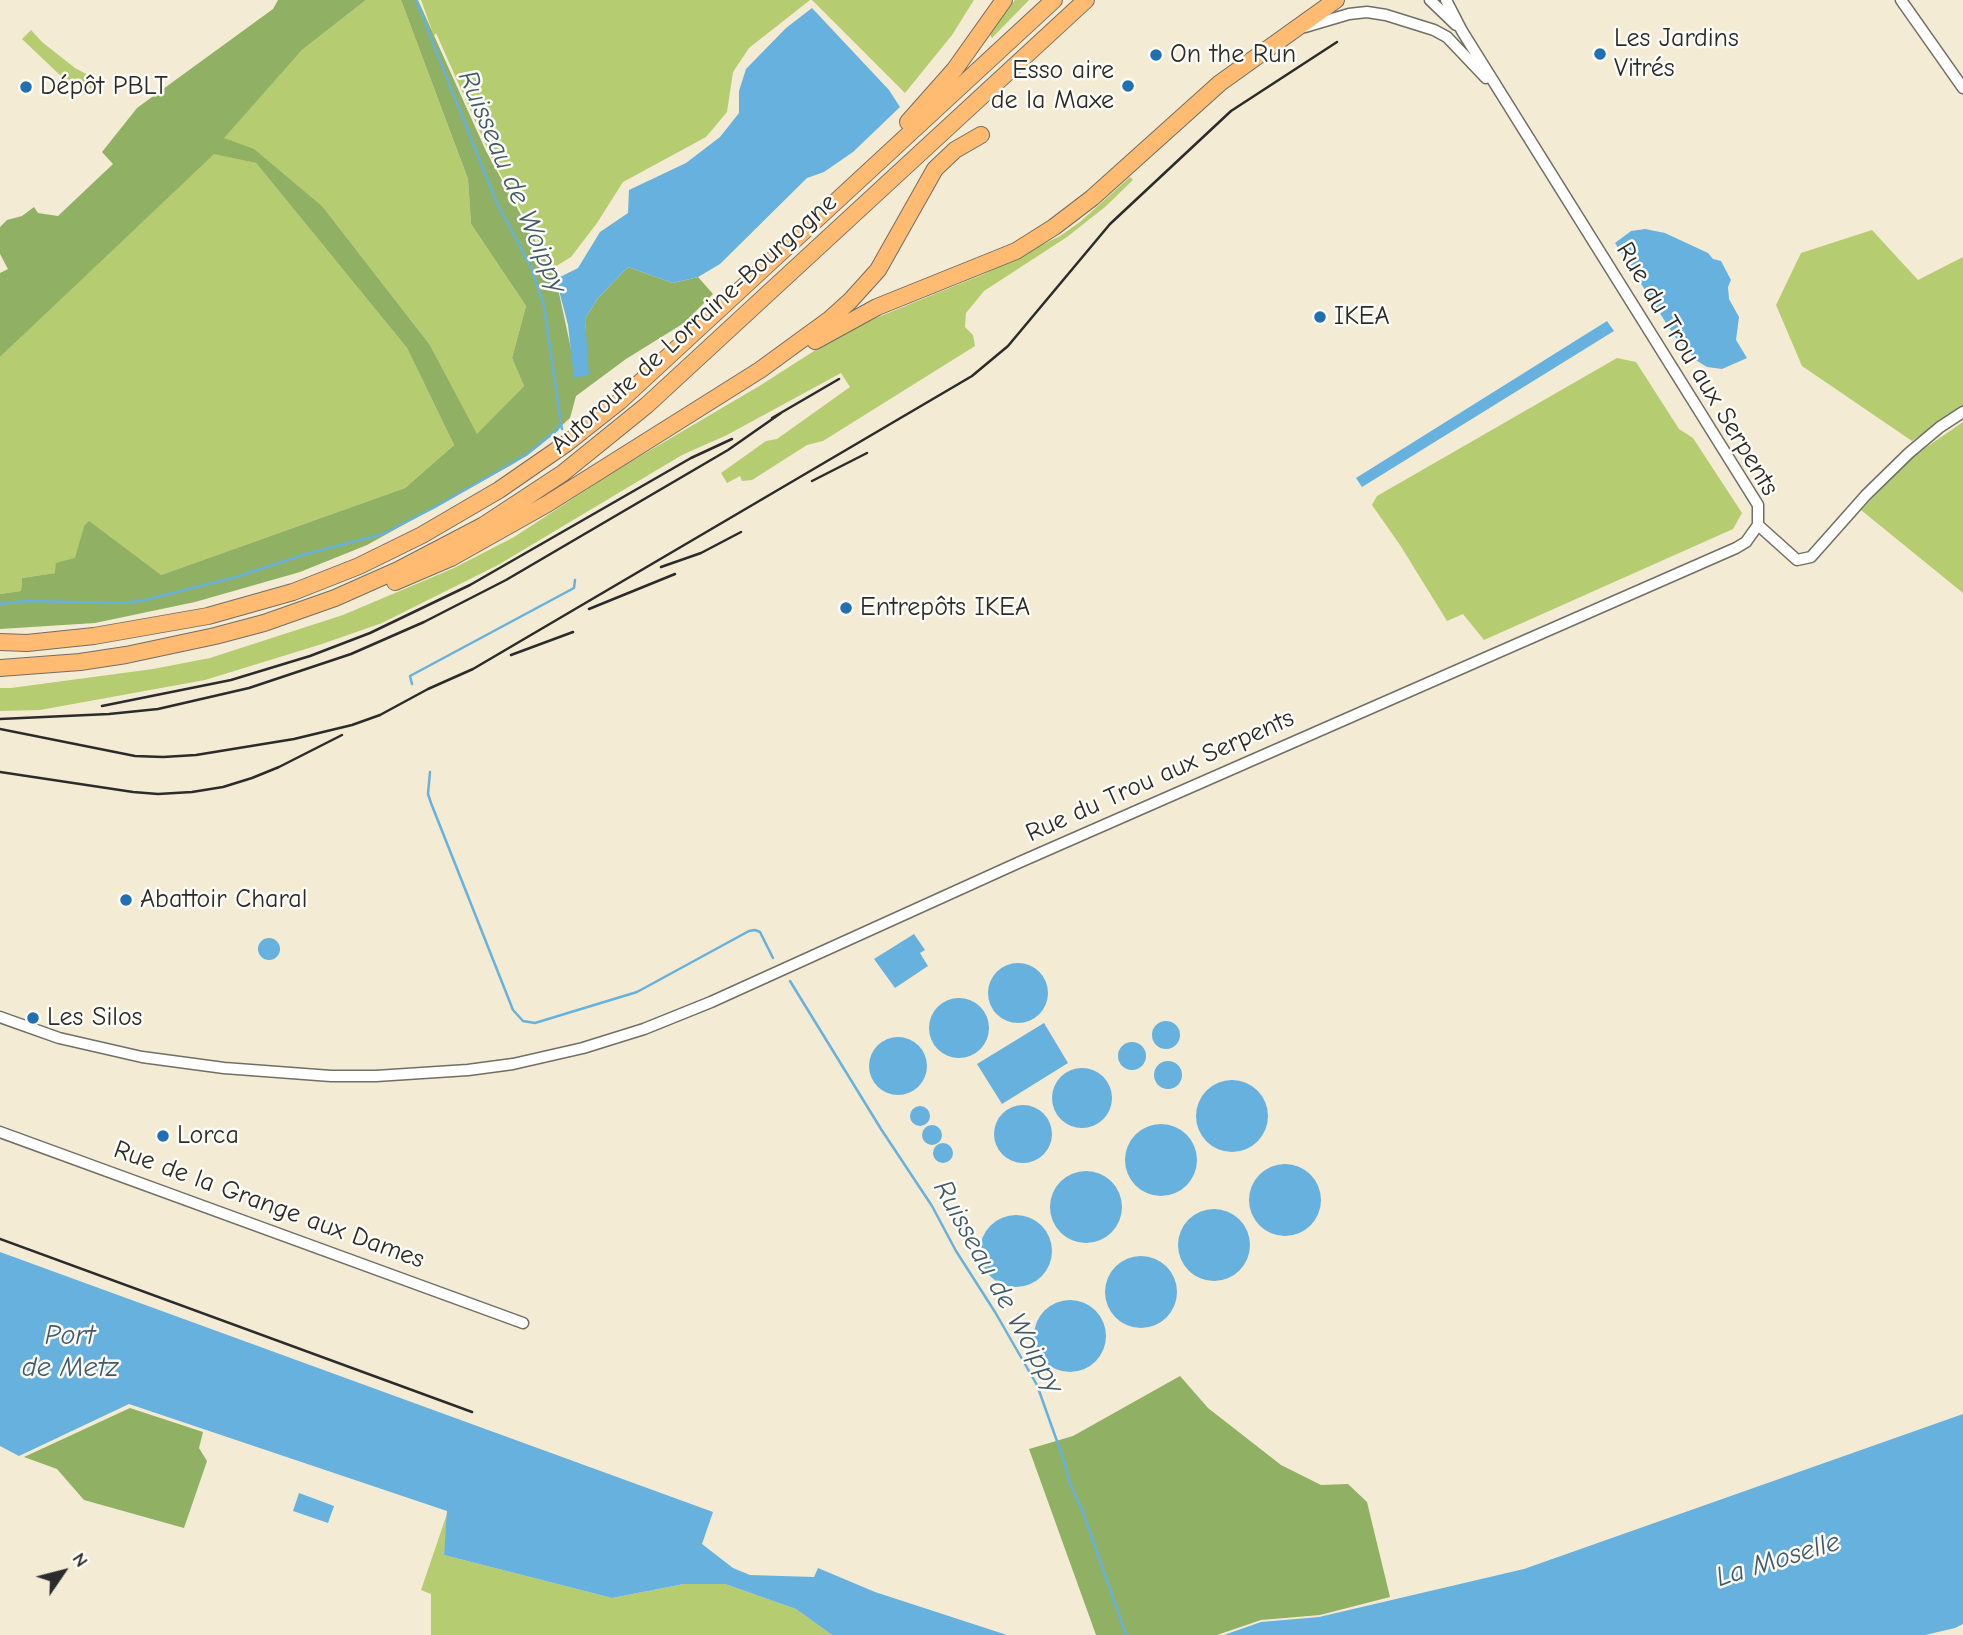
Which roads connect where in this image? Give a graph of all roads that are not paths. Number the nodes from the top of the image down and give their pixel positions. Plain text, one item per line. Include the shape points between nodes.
1 (1004, 0) edge
2 (1054, 0) edge
3 (1086, 0) edge
4 (1336, 0) edge
5 (1430, 0) edge
6 (1446, 0) edge
7 (1901, 0) edge
8 (1462, 31) junction
9 (1293, 32) junction
10 (1963, 88) edge
11 (1500, 92) junction
12 (981, 135) dead end
13 (894, 148) junction
14 (760, 370) junction
15 (1963, 412) edge
16 (1758, 525) junction
17 (335, 598) junction
18 (0, 642) edge
19 (0, 668) edge
20 (0, 1017) edge
21 (0, 1132) edge
22 (523, 1323) dead end

1 - 13 highway via 955,69 899,131
2 - 13 highway, Autoroute de Lorraine-Bourgogne
3 - 17 highway, Autoroute de Lorraine-Bourgogne via 604,442 484,525
4 - 9 highway
5 - 8 street, Rue du Trou aux Serpents
6 - 8 street, Rue du Trou aux Serpents
7 - 10 street
8 - 11 street, Rue du Trou aux Serpents
9 - 11 street via 1349,14 1386,15 1447,37
9 - 14 highway via 1220,83 1054,228 1016,251 877,307
11 - 16 street, Rue du Trou aux Serpents via 1758,505
12 - 14 highway via 934,169 871,279 840,311
13 - 18 highway, Autoroute de Lorraine-Bourgogne via 620,401 510,482 422,535 293,592 208,617 94,636
14 - 17 highway via 547,505 473,546 405,579
15 - 16 street via 1909,453 1811,557 1797,560
16 - 20 street, Rue du Trou aux Serpents via 1737,548 711,1002 583,1048 468,1070 331,1076 142,1057 59,1038
17 - 19 highway, Autoroute de Lorraine-Bourgogne via 163,649
21 - 22 street, Rue de la Grange aux Dames

